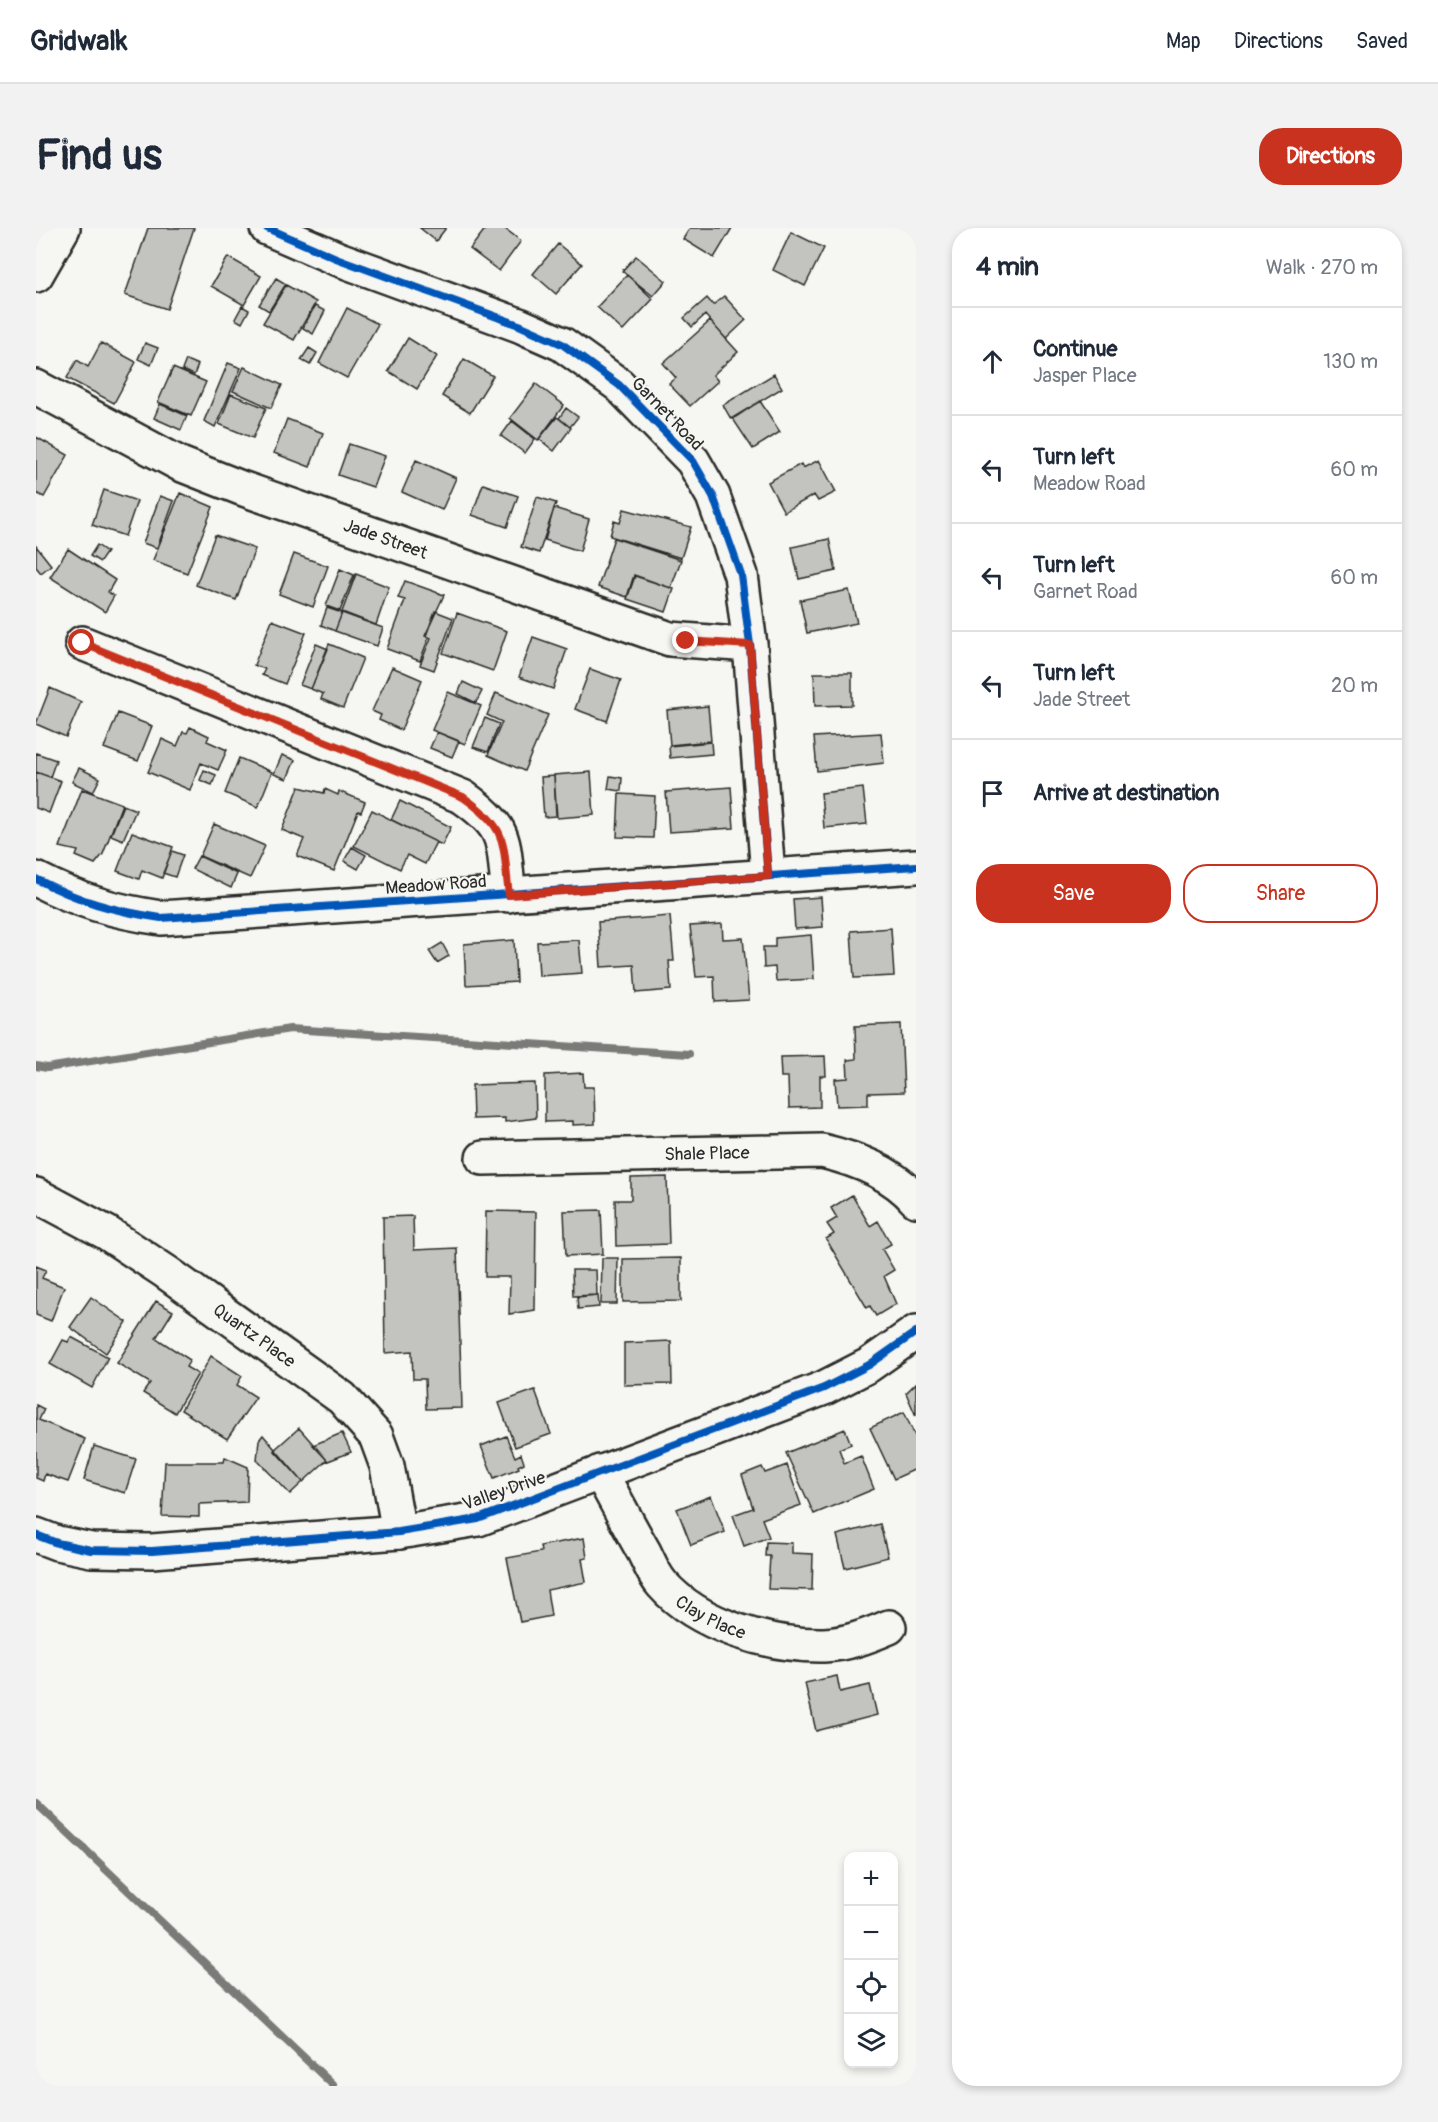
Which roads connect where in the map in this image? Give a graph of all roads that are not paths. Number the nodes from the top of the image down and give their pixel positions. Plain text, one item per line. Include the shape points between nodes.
1 (63, 228) edge
2 (267, 228) edge
3 (39, 260) edge
4 (36, 387) edge
5 (82, 643) dead end
6 (750, 645) junction
7 (916, 866) edge
8 (768, 876) junction
9 (36, 879) edge
10 (509, 895) junction
11 (483, 1158) dead end
12 (36, 1196) edge
13 (916, 1200) edge
14 (916, 1332) edge
15 (600, 1472) junction
16 (399, 1532) junction
17 (36, 1535) edge
18 (889, 1627) dead end

1 - 3 street
2 - 6 street, Garnet Road via 336,258 530,329 562,344 619,385 693,461 713,496 741,575
4 - 6 street, Jade Street via 180,464 263,496 670,639
5 - 10 street via 463,797 489,816 501,831
6 - 8 street, Garnet Road
7 - 8 street, Meadow Road
8 - 10 street, Meadow Road
9 - 10 street, Meadow Road via 74,898 118,912 161,918
11 - 13 street, Shale Place via 822,1151 878,1170
12 - 16 street, Quartz Place via 107,1233 342,1398 376,1436 387,1466
14 - 15 street, Valley Drive via 869,1365 824,1388
15 - 16 street, Valley Drive via 478,1519
15 - 18 street, Clay Place via 661,1583 680,1601 707,1617 753,1635 788,1643 861,1639
16 - 17 street, Valley Drive via 152,1551 91,1550

